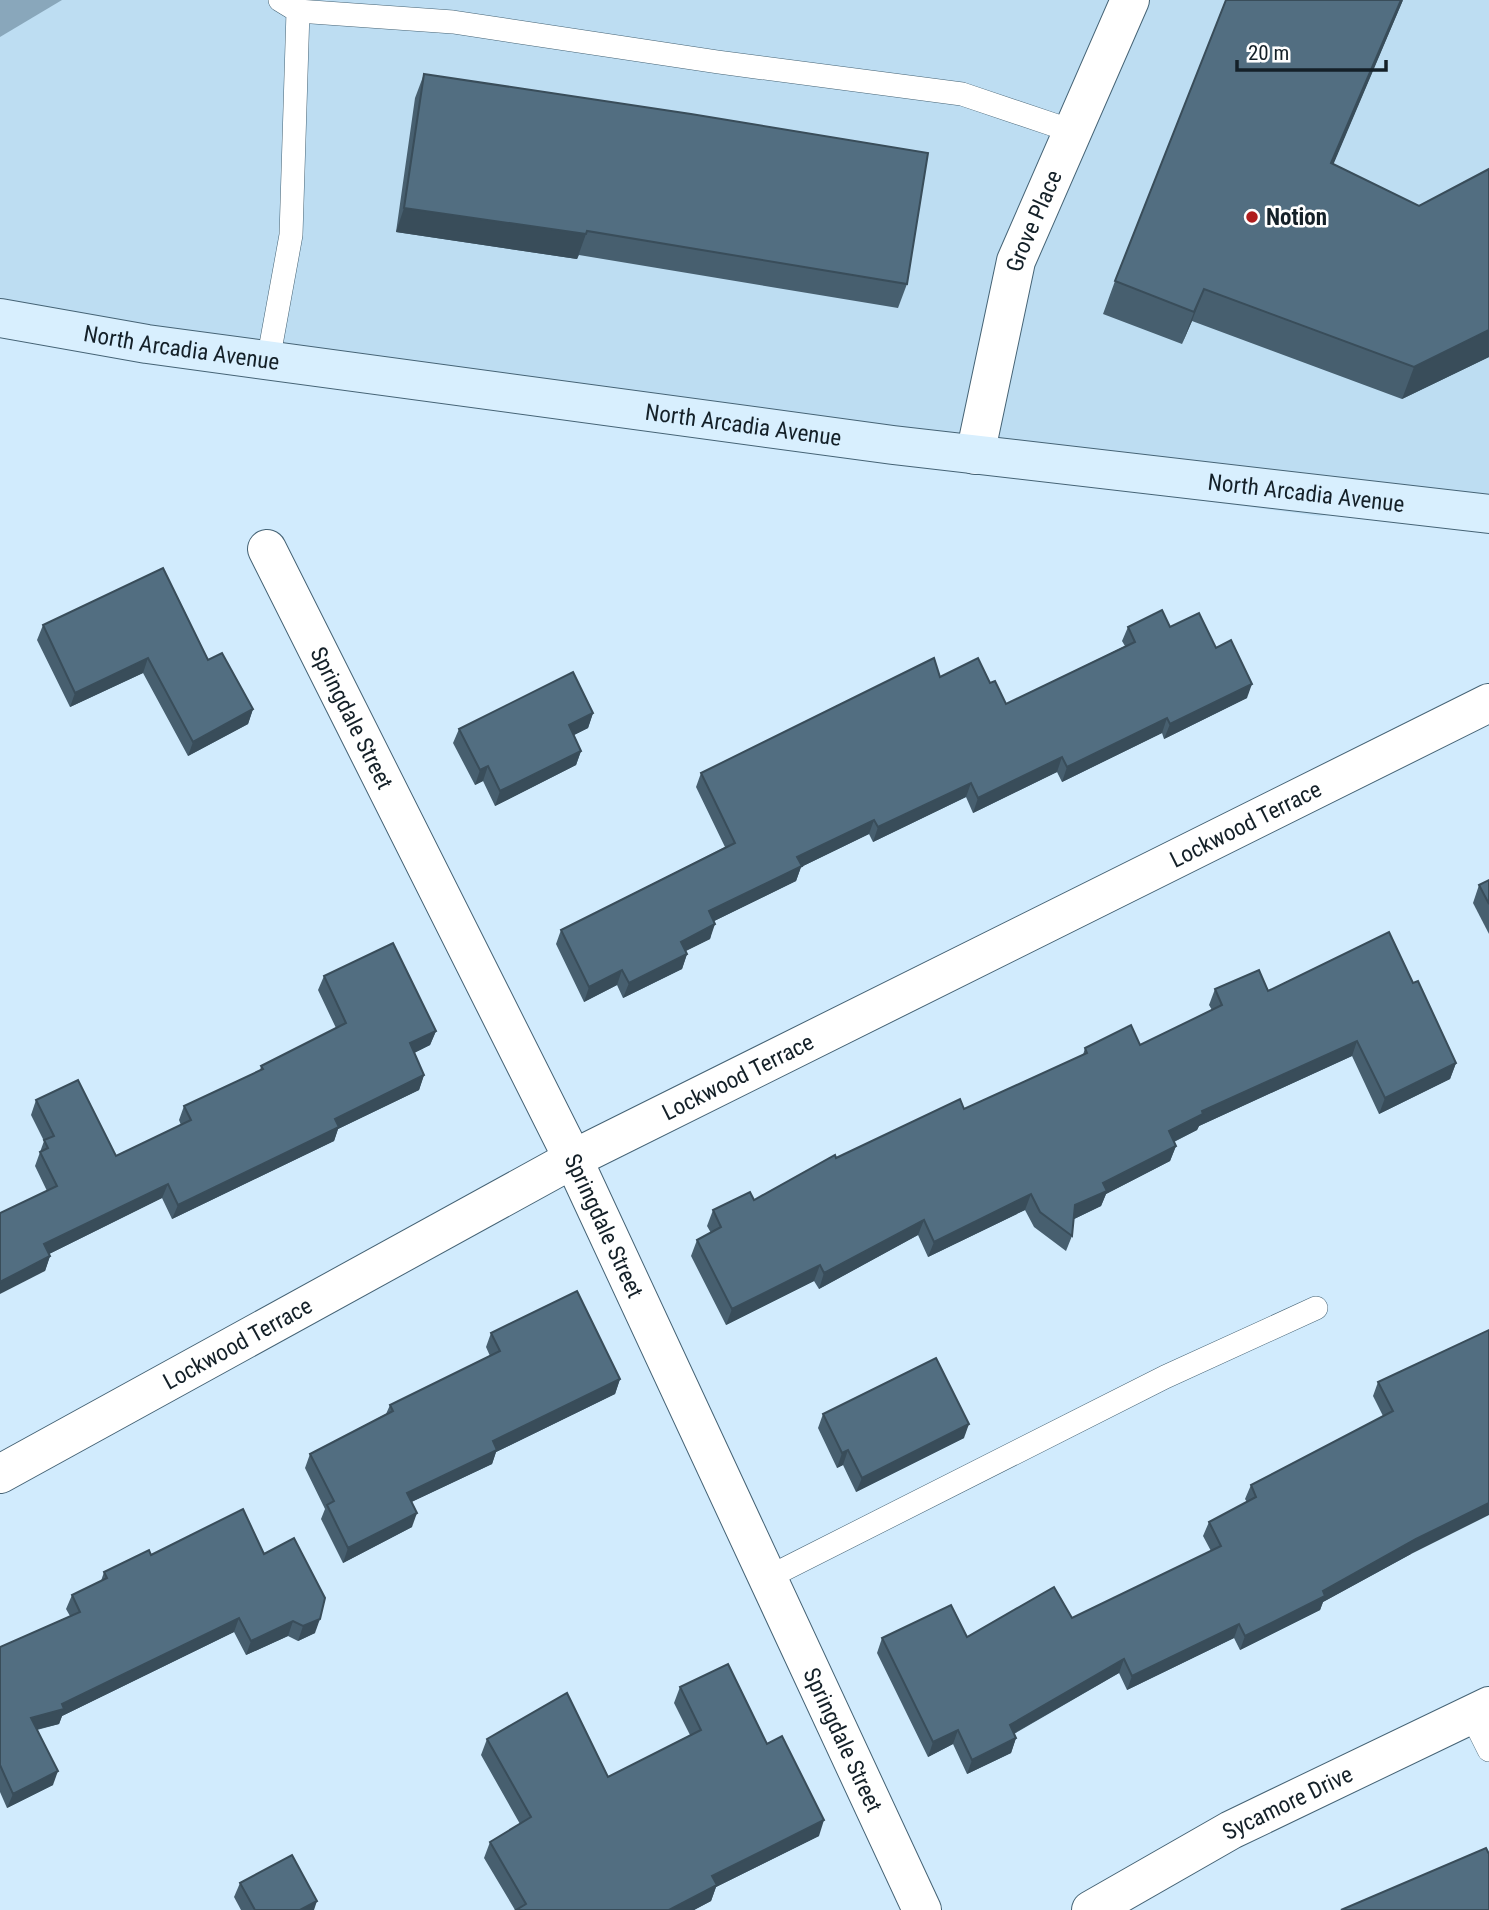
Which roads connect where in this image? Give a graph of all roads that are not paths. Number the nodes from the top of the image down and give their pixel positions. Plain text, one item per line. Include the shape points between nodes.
1 (1130, 0) edge
2 (289, 6) edge
3 (1072, 131) junction
4 (0, 318) edge
5 (268, 361) junction
6 (975, 455) junction
7 (1489, 514) edge
8 (267, 549) dead end
9 (1489, 703) edge
10 (573, 1159) junction
11 (1316, 1308) dead end
12 (0, 1474) edge
13 (767, 1578) junction
14 (1480, 1710) edge
15 (1489, 1750) edge
16 (922, 1910) edge
17 (1091, 1910) edge

1 - 3 street, Grove Place
2 - 3 lane via 453,22 962,94
2 - 5 lane via 291,235
3 - 6 street, Grove Place via 1016,261
4 - 5 main road, North Arcadia Avenue
5 - 6 main road, North Arcadia Avenue
6 - 7 main road, North Arcadia Avenue
8 - 10 street, Springdale Street
9 - 10 street, Lockwood Terrace
10 - 12 street, Lockwood Terrace
10 - 13 street, Springdale Street
11 - 13 lane via 1165,1377
13 - 16 street, Springdale Street
14 - 15 lane
14 - 17 street, Sycamore Drive via 1231,1830

